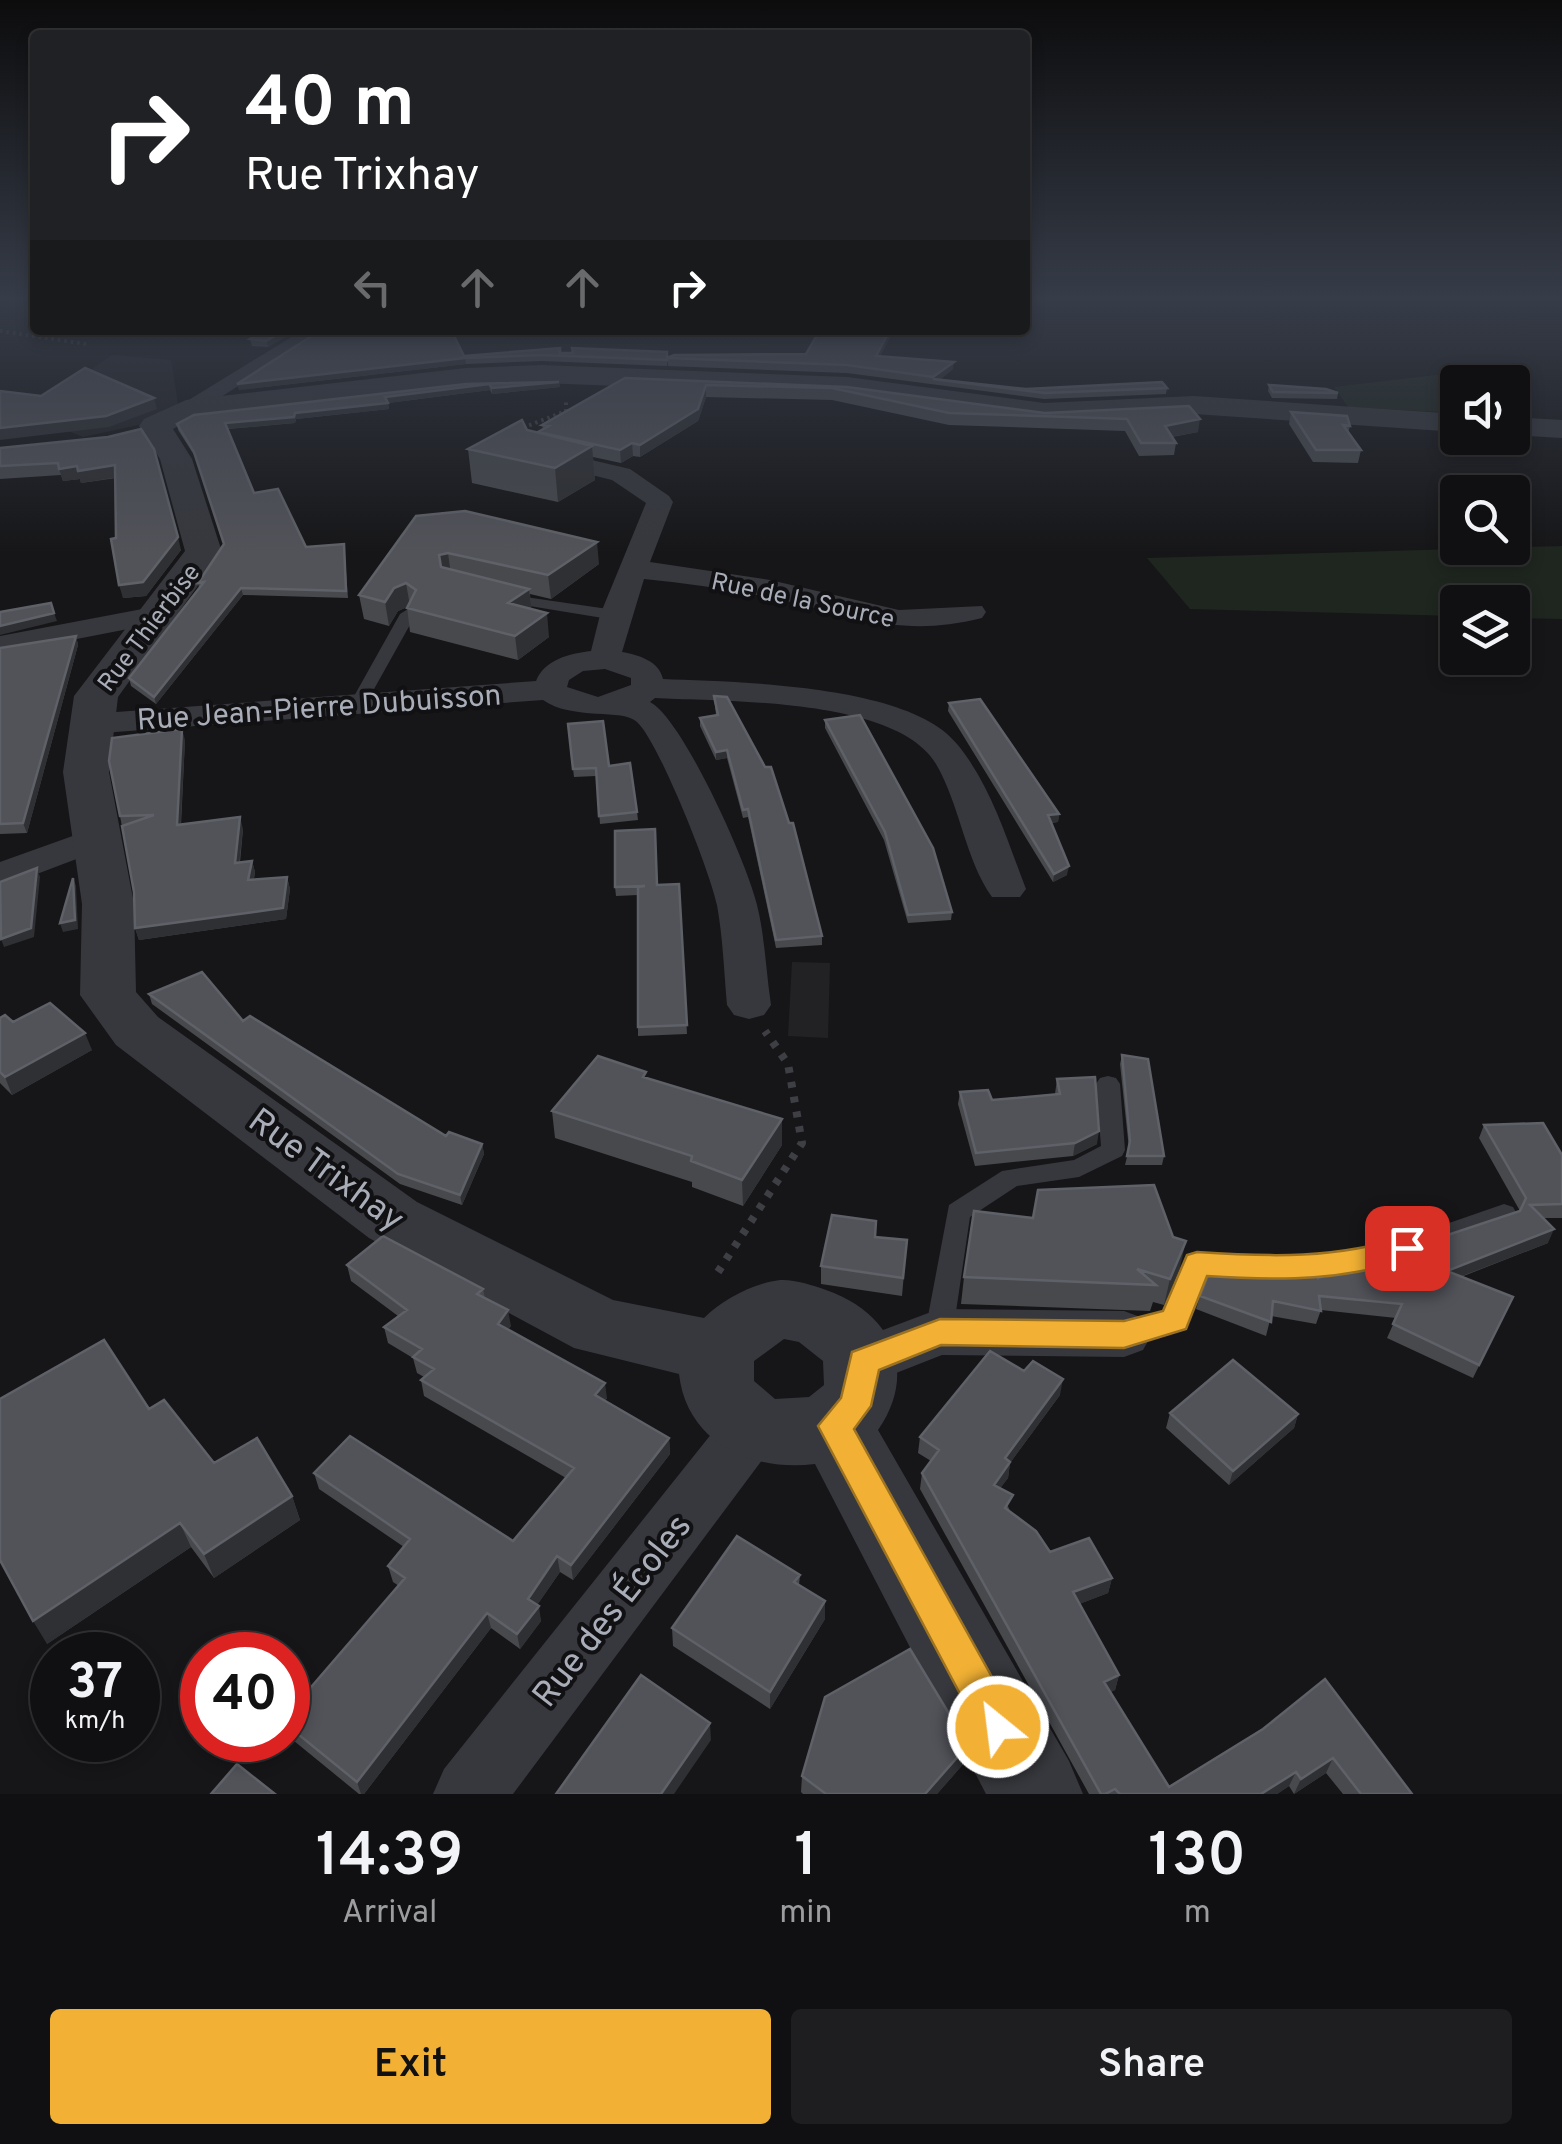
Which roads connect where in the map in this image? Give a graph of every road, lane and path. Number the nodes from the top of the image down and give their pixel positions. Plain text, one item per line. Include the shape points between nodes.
1 (222, 385) edge
2 (414, 385) edge
3 (565, 385) edge
4 (814, 385) edge
5 (1440, 421) edge
6 (155, 423) junction
7 (1530, 427) edge
8 (1562, 428) edge
9 (540, 454) joint
10 (634, 569) junction
11 (486, 593) edge
12 (971, 612) dead end
13 (408, 614) edge
14 (158, 615) junction
15 (616, 615) junction
16 (0, 645) edge
17 (604, 659) junction
18 (550, 690) junction
19 (636, 695) junction
20 (356, 708) junction
21 (89, 724) junction
22 (96, 839) junction
23 (0, 876) edge
24 (1006, 889) dead end
25 (749, 1005) joint
26 (1108, 1084) dead end
27 (1504, 1214) edge
28 (718, 1272) dead end
29 (940, 1332) junction
30 (1124, 1334) joint
31 (719, 1352) junction
32 (849, 1394) junction
33 (753, 1426) junction
34 (468, 1794) edge
35 (1036, 1794) edge

1 - 6 street
2 - 6 street
3 - 9 path via 566,411 498,436 490,446
4 - 5 street via 1044,412 1194,405
6 - 14 street, Rue Thierbise via 176,459 204,552
7 - 8 street
9 - 10 street via 645,484 660,502
10 - 12 street, Rue de la Source via 790,593 880,619 930,623
10 - 15 street
11 - 15 lane
13 - 20 lane
14 - 16 street
14 - 21 street, Rue Thierbise via 96,696
15 - 17 street
17 - 18 street via 554,675
17 - 19 street via 631,663 646,674
18 - 19 street, Rue Jean-Pierre Dubuisson via 565,703 595,708
18 - 20 street, Rue Jean-Pierre Dubuisson
19 - 24 street, Rue Jean-Pierre Dubuisson via 774,696 902,719 942,745
19 - 25 street via 684,774 737,903
20 - 21 street, Rue Jean-Pierre Dubuisson
21 - 22 street, Rue Thierbise via 86,772
22 - 23 street
22 - 31 street, Rue Trixhay via 108,904 108,994 137,1031 393,1220 599,1327
25 - 28 path via 788,1064 802,1143
26 - 29 lane via 1113,1150 1079,1168 1011,1178 958,1212
27 - 30 lane via 1375,1259 1292,1270 1197,1264 1175,1320
29 - 30 street
29 - 32 street
31 - 32 street via 754,1316 806,1310 850,1335
31 - 33 street via 720,1392
32 - 33 street via 822,1432 779,1434
32 - 35 street
33 - 34 street, Rue des Écoles

